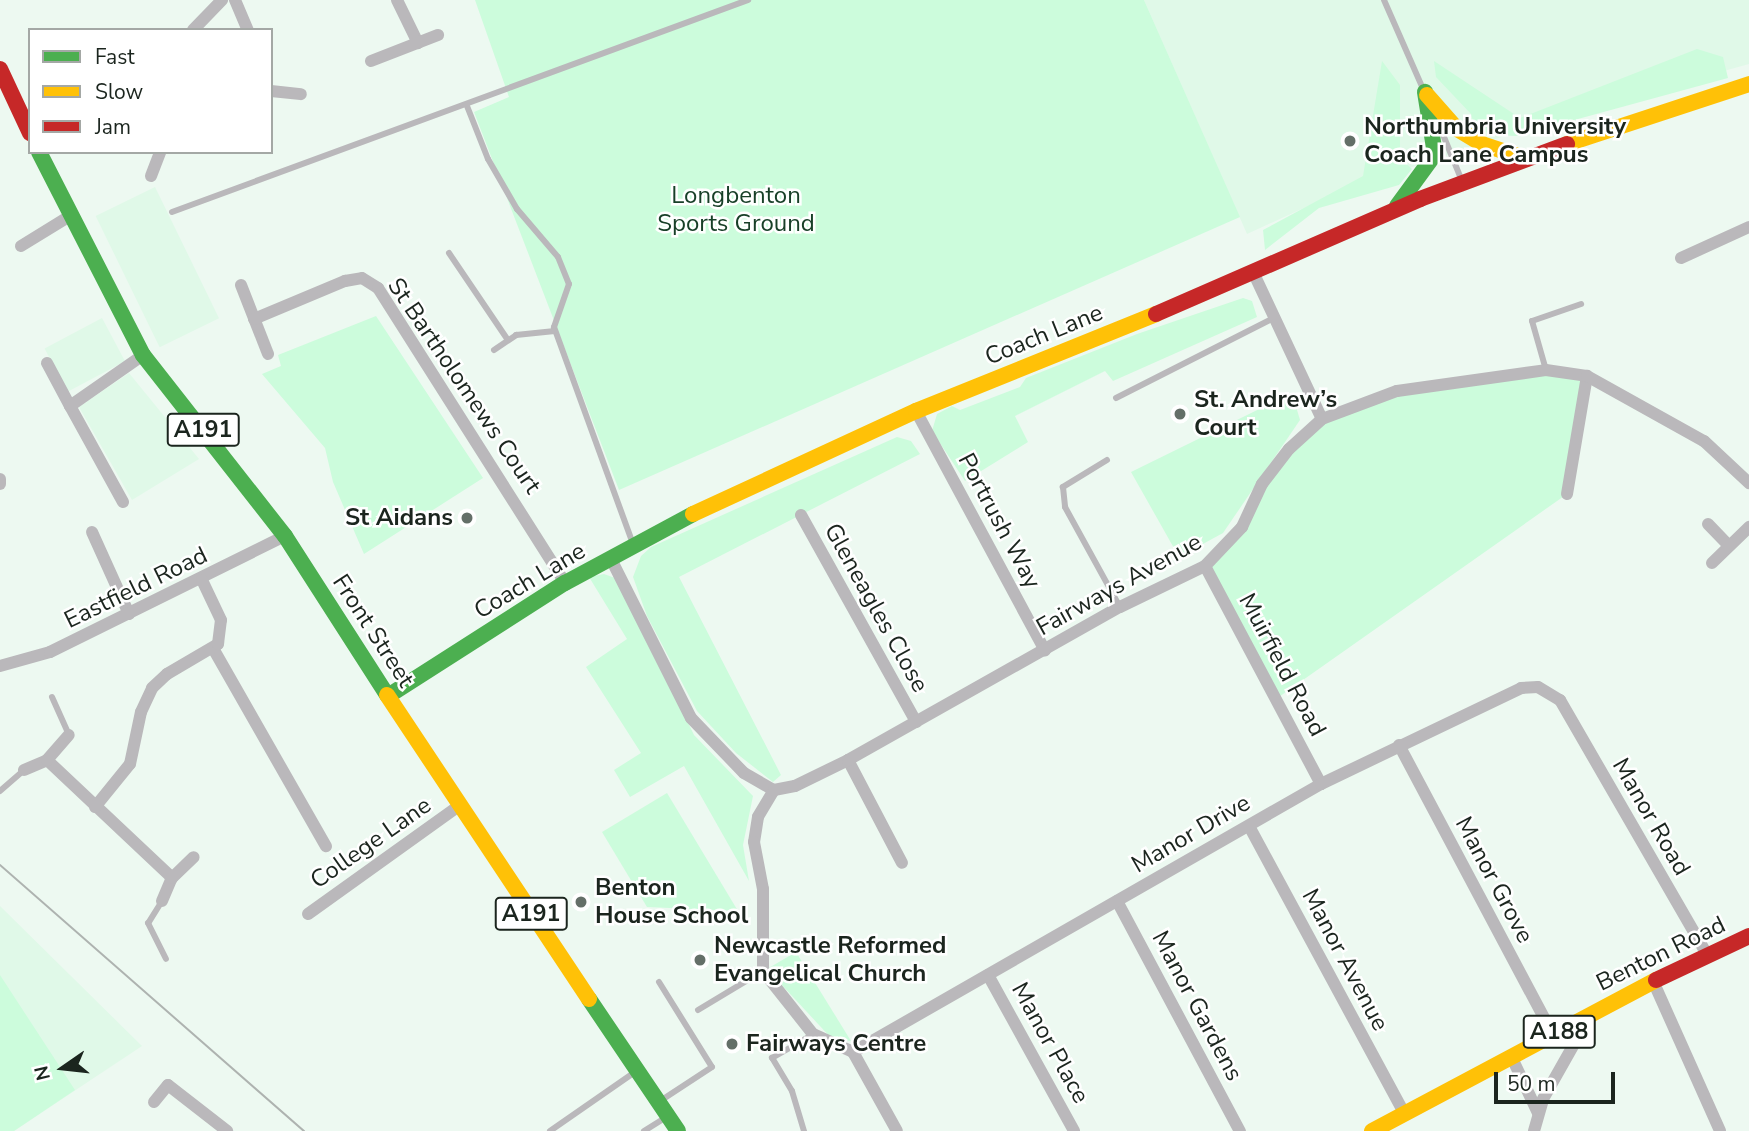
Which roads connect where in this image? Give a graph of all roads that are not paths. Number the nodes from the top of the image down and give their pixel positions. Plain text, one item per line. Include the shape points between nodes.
1 (222, 0) edge
2 (235, 0) edge
3 (397, 0) edge
4 (719, 0) edge
5 (748, 0) edge
6 (1384, 0) edge
7 (723, 10) junction
8 (195, 28) edge
9 (247, 28) edge
10 (438, 35) dead end
11 (418, 43) junction
12 (371, 61) dead end
13 (0, 69) edge
14 (1749, 83) edge
15 (273, 89) edge
16 (1425, 92) junction
17 (301, 94) dead end
18 (467, 106) junction
19 (28, 129) edge
20 (40, 154) edge
21 (158, 154) edge
22 (1527, 159) junction
23 (151, 176) dead end
24 (1463, 183) junction
25 (1395, 209) junction
26 (172, 212) dead end
27 (70, 216) junction
28 (1749, 227) edge
29 (21, 247) dead end
30 (449, 253) dead end
31 (1681, 258) dead end
32 (1254, 274) junction
33 (241, 285) dead end
34 (1581, 304) dead end
35 (1274, 318) junction
36 (254, 319) junction
37 (555, 331) junction
38 (508, 340) junction
39 (494, 350) dead end
40 (268, 354) dead end
41 (143, 355) junction
42 (47, 363) dead end
43 (1546, 370) junction
44 (1587, 376) junction
45 (1116, 398) dead end
46 (70, 405) junction
47 (916, 411) junction
48 (1322, 419) junction
49 (1107, 460) dead end
50 (1748, 479) edge
51 (1567, 494) dead end
52 (123, 502) dead end
53 (801, 515) dead end
54 (1708, 524) dead end
55 (1749, 527) edge
56 (92, 532) dead end
57 (285, 536) junction
58 (1729, 546) junction
59 (634, 547) junction
60 (611, 559) junction
61 (1712, 563) dead end
62 (1205, 566) junction
63 (202, 580) junction
64 (565, 583) junction
65 (1120, 607) junction
66 (129, 614) junction
67 (215, 650) junction
68 (1045, 651) junction
69 (0, 666) edge
70 (388, 696) junction
71 (52, 697) dead end
72 (1559, 700) joint
73 (916, 722) junction
74 (69, 735) joint
75 (1399, 745) junction
76 (47, 760) junction
77 (848, 760) junction
78 (24, 770) joint
79 (1321, 784) junction
80 (774, 790) junction
81 (0, 791) edge
82 (458, 806) junction
83 (95, 807) junction
84 (1249, 826) junction
85 (326, 846) dead end
86 (194, 857) dead end
87 (902, 863) dead end
88 (172, 878) junction
89 (162, 901) joint
90 (1116, 901) junction
91 (307, 914) dead end
92 (1749, 936) edge
93 (1707, 955) junction
94 (166, 959) dead end
95 (763, 971) junction
96 (988, 975) junction
97 (1653, 981) junction
98 (659, 982) dead end
99 (698, 1010) dead end
100 (1591, 1014) junction
101 (813, 1034) junction
102 (1553, 1035) junction
103 (853, 1052) junction
104 (1512, 1058) junction
105 (637, 1071) junction
106 (154, 1102) dead end
107 (662, 1109) junction
108 (1538, 1113) junction
109 (1405, 1115) junction
110 (227, 1131) edge
111 (550, 1131) edge
112 (644, 1131) edge
113 (678, 1131) edge
114 (804, 1131) edge
115 (897, 1131) edge
116 (1074, 1131) edge
117 (1241, 1131) edge
118 (1372, 1131) edge
119 (1534, 1131) edge
120 (1720, 1131) edge

1 - 8 street
2 - 9 street
3 - 11 street
4 - 7 lane
5 - 7 lane
6 - 16 lane
7 - 18 lane
10 - 11 street
11 - 12 street
13 - 19 street
14 - 22 street, Coach Lane
15 - 17 street
16 - 22 street via 1457,130
16 - 24 lane
16 - 25 street via 1435,154
18 - 26 lane
18 - 37 lane via 488,159 517,209 558,257 569,284 557,309
20 - 27 street, Front Street / A191
21 - 23 street
22 - 24 street, Coach Lane
24 - 25 street, Coach Lane
25 - 32 street, Coach Lane
27 - 29 street
27 - 41 street, Front Street / A191
28 - 31 street
30 - 38 lane
32 - 35 street
32 - 47 street, Coach Lane
33 - 36 street
34 - 43 lane via 1532,321
35 - 45 lane
35 - 48 street
36 - 40 street
36 - 64 street, St Bartholomews Court via 345,281 362,278 378,288
37 - 38 lane via 534,330
37 - 59 lane
38 - 39 lane
41 - 46 street
41 - 57 street, Front Street / A191
42 - 46 street
43 - 44 street, Fairways Avenue
43 - 48 street, Fairways Avenue via 1398,391
44 - 50 street, Fairways Avenue via 1704,441
44 - 51 street
46 - 52 street
47 - 59 street, Coach Lane via 701,510
47 - 68 street, Portrush Way
48 - 62 street, Fairways Avenue via 1289,449 1262,484 1242,527
49 - 65 lane via 1063,488 1065,507
53 - 73 street, Gleneagles Close
54 - 58 street
55 - 58 street
56 - 66 street
57 - 63 street, Eastfield Road
57 - 70 street, Front Street / A191
58 - 61 street
59 - 60 street, Coach Lane
60 - 64 street, Coach Lane
60 - 80 street via 691,718 744,773
62 - 65 street, Fairways Avenue
62 - 79 street, Muirfield Road
63 - 66 street, Eastfield Road
63 - 67 street via 221,620
64 - 70 street, Coach Lane
65 - 68 street, Fairways Avenue
66 - 69 street, Eastfield Road via 50,652
67 - 83 street via 167,674 152,688 141,712 130,764
67 - 85 street
68 - 73 street, Fairways Avenue
70 - 82 street, Front Street / A191
71 - 74 lane
72 - 75 street, Manor Drive via 1538,687 1521,688
72 - 93 street, Manor Road
73 - 77 street, Fairways Avenue
74 - 76 street
75 - 79 street, Manor Drive
75 - 102 street, Manor Grove
76 - 78 street
76 - 83 street
77 - 80 street, Fairways Avenue via 795,786
77 - 87 street
78 - 81 lane
79 - 84 street, Manor Drive
80 - 95 street via 758,817 754,842 763,889
82 - 91 street, College Lane
82 - 105 street, Front Street / A191
83 - 88 street
84 - 90 street, Manor Drive
84 - 109 street, Manor Avenue
86 - 88 street
88 - 89 street
89 - 94 lane via 148,923
90 - 96 street, Manor Drive
90 - 117 street, Manor Gardens
92 - 93 street, Benton Road / A188
93 - 97 street, Benton Road / A188
95 - 99 lane
95 - 101 street
96 - 103 street, Manor Drive
96 - 116 street, Manor Place
97 - 100 street, Benton Road / A188
97 - 120 street
98 - 107 lane via 712,1067
100 - 102 street, Benton Road / A188
100 - 108 street
101 - 103 street
101 - 114 lane via 770,1055 792,1091
102 - 104 street, Benton Road / A188
103 - 115 street
104 - 108 street
104 - 109 street, Benton Road / A188
105 - 107 street, Front Street / A191
105 - 111 lane
106 - 110 street via 168,1085
107 - 112 lane
107 - 113 street, Front Street / A191
108 - 119 street
109 - 118 street, Benton Road / A188

